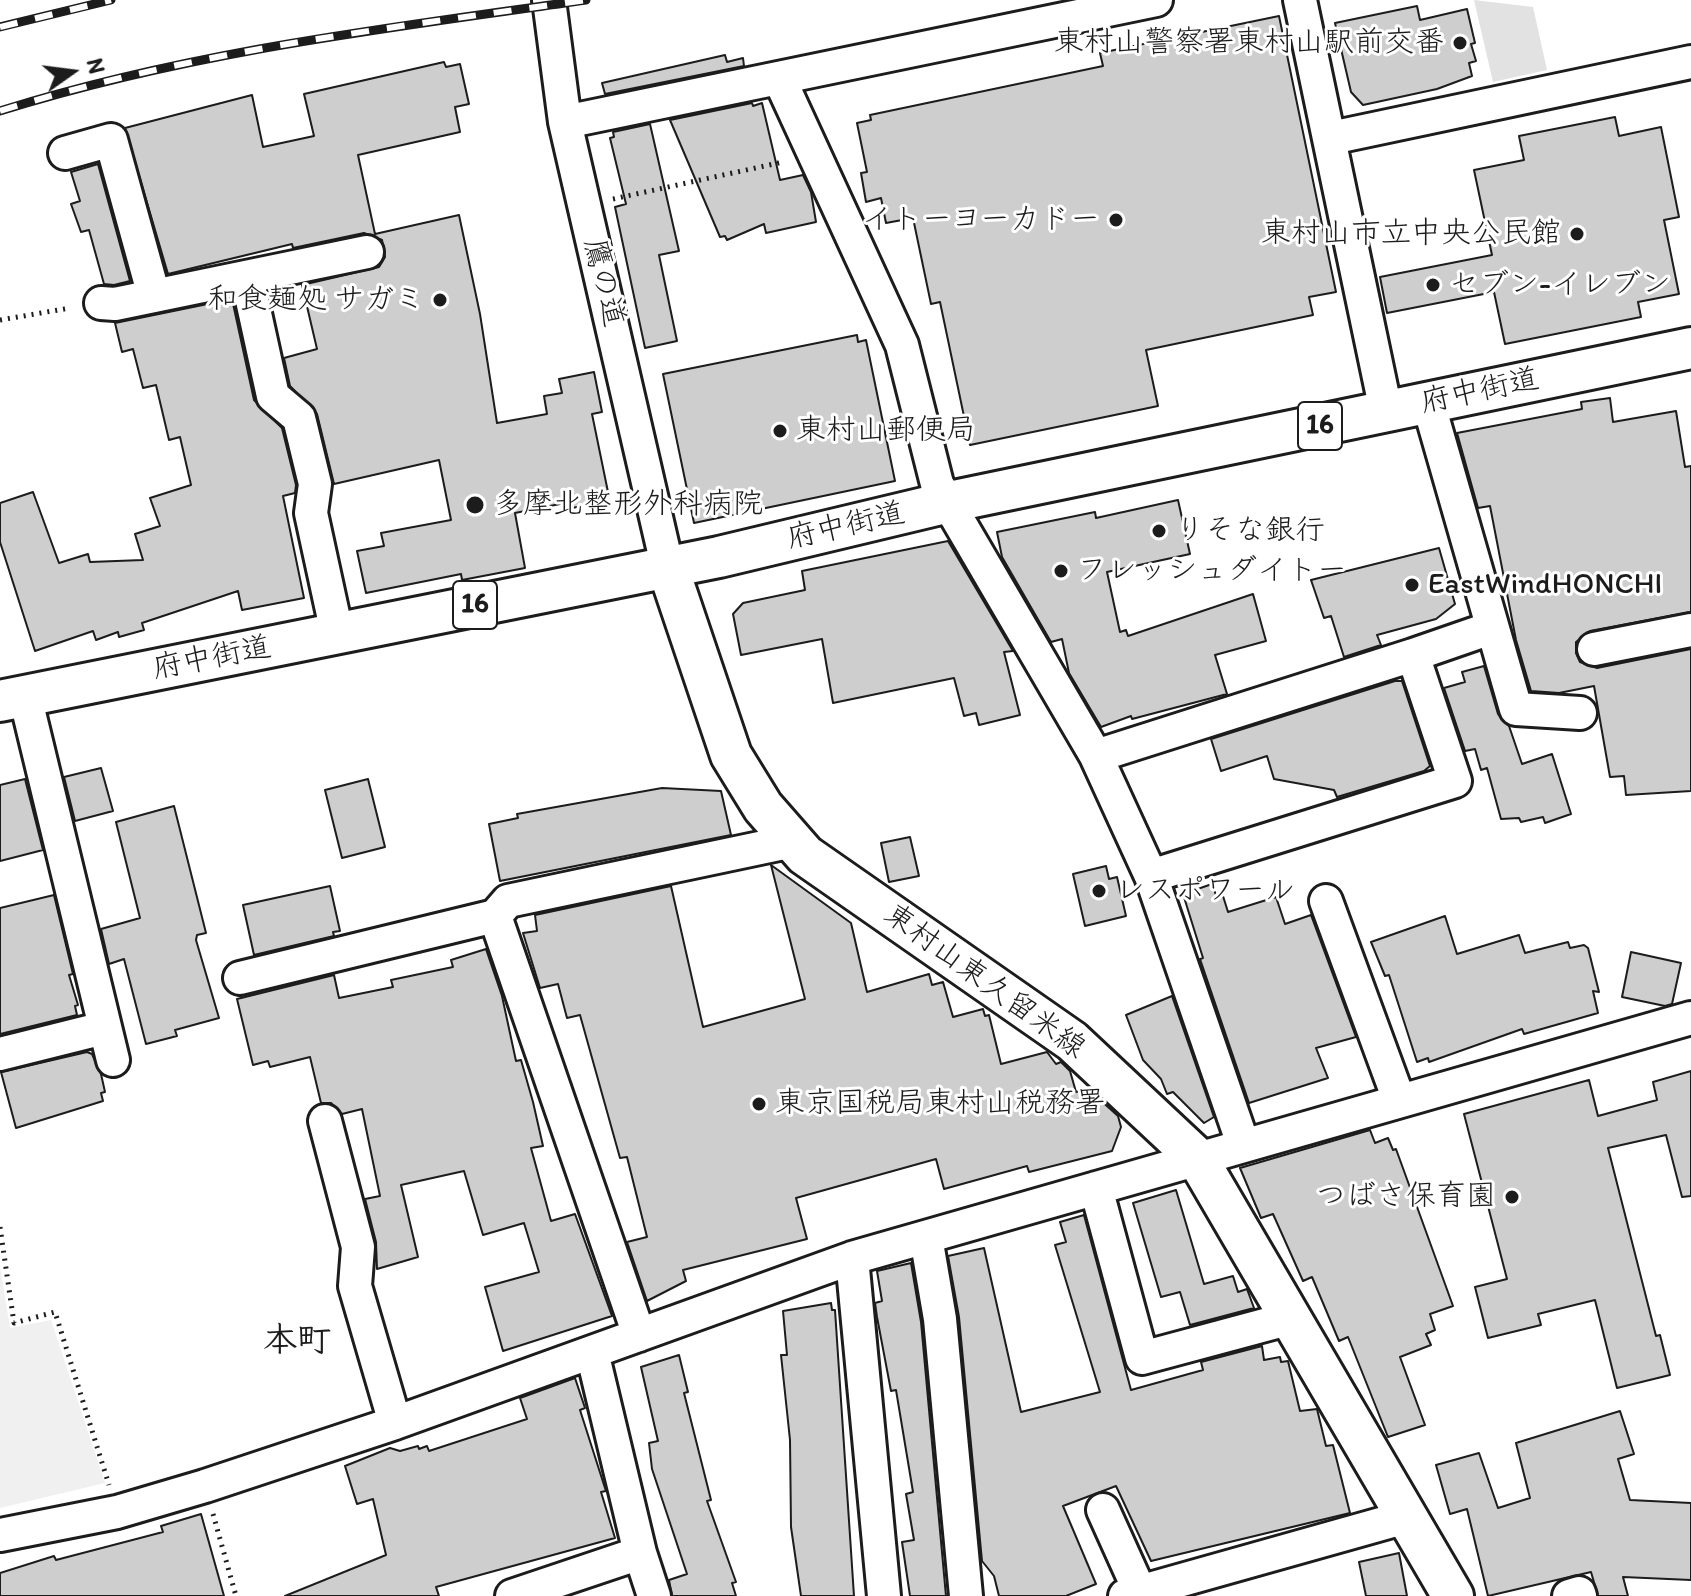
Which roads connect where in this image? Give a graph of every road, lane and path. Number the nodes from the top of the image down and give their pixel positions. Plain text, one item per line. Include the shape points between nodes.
1 (549, 0) edge
2 (1156, 0) edge
3 (1300, 0) edge
4 (1691, 62) edge
5 (780, 80) junction
6 (565, 122) junction
7 (1331, 138) junction
8 (65, 153) dead end
9 (815, 155) junction
10 (583, 205) junction
11 (367, 252) dead end
12 (247, 277) junction
13 (154, 296) junction
14 (101, 303) joint
15 (0, 320) edge
16 (1691, 348) edge
17 (1428, 402) junction
18 (1386, 411) junction
19 (949, 502) junction
20 (667, 565) junction
21 (1491, 628) junction
22 (1691, 630) edge
23 (337, 633) junction
24 (1594, 649) dead end
25 (1413, 655) junction
26 (13, 699) edge
27 (1580, 713) dead end
28 (1096, 756) junction
29 (793, 841) junction
30 (1151, 876) junction
31 (1326, 901) dead end
32 (495, 916) junction
33 (240, 978) dead end
34 (1691, 1018) edge
35 (104, 1028) junction
36 (0, 1054) edge
37 (113, 1060) dead end
38 (1399, 1100) junction
39 (325, 1121) dead end
40 (1243, 1144) junction
41 (1197, 1158) junction
42 (1096, 1188) junction
43 (0, 1227) edge
44 (926, 1237) junction
45 (852, 1258) junction
46 (1291, 1318) junction
47 (639, 1335) junction
48 (592, 1352) junction
49 (395, 1423) junction
50 (205, 1486) junction
51 (1103, 1510) dead end
52 (117, 1512) junction
53 (1406, 1517) junction
54 (0, 1535) edge
55 (640, 1553) junction
56 (1132, 1594) edge
57 (236, 1596) edge
58 (512, 1596) edge
59 (654, 1596) edge
60 (884, 1596) edge
61 (966, 1596) edge
62 (1453, 1596) edge
63 (1569, 1596) edge
64 (1580, 1596) edge

1 - 6 street, 鷹の道
2 - 5 street
3 - 7 street
4 - 7 street
5 - 6 street
5 - 9 street
6 - 10 street, 鷹の道
7 - 18 street
8 - 13 street via 111,140
9 - 10 path
9 - 19 street via 902,345 937,484
10 - 20 street, 鷹の道
11 - 12 street
12 - 13 street
12 - 23 street via 273,396 299,418 315,484 311,513
13 - 14 street
14 - 15 path
16 - 17 main road, 府中街道 / 16
17 - 18 main road, 府中街道 / 16
17 - 21 street
18 - 19 main road, 府中街道 / 16
19 - 20 main road, 府中街道 / 16
19 - 28 street
20 - 23 main road, 府中街道 / 16
20 - 29 main road, 東村山東久留米線 via 731,755 763,807
21 - 25 street
21 - 27 street via 1516,709
22 - 24 street
23 - 26 main road, 府中街道 / 16
25 - 28 street
25 - 30 street via 1455,781
26 - 35 street
28 - 30 street
29 - 32 street via 508,901
29 - 41 main road, 東村山東久留米線 via 805,855 1072,1041
30 - 40 street
31 - 38 street
32 - 33 street
32 - 47 street
34 - 38 street
35 - 36 street
35 - 37 street
38 - 40 street
39 - 49 street via 358,1247 355,1286
40 - 41 street
41 - 42 street
41 - 46 main road, 東村山東久留米線
42 - 44 street
42 - 46 street via 1142,1358
43 - 52 path via 14,1323 55,1312
44 - 45 street
44 - 61 street via 940,1319
45 - 47 street
45 - 60 street
46 - 53 main road, 東村山東久留米線
47 - 48 street
48 - 49 street
48 - 55 street
49 - 50 street
50 - 52 street
50 - 57 path
51 - 56 street
52 - 54 street
53 - 56 street
53 - 62 main road, 東村山東久留米線
55 - 58 street
55 - 59 street
63 - 64 street

